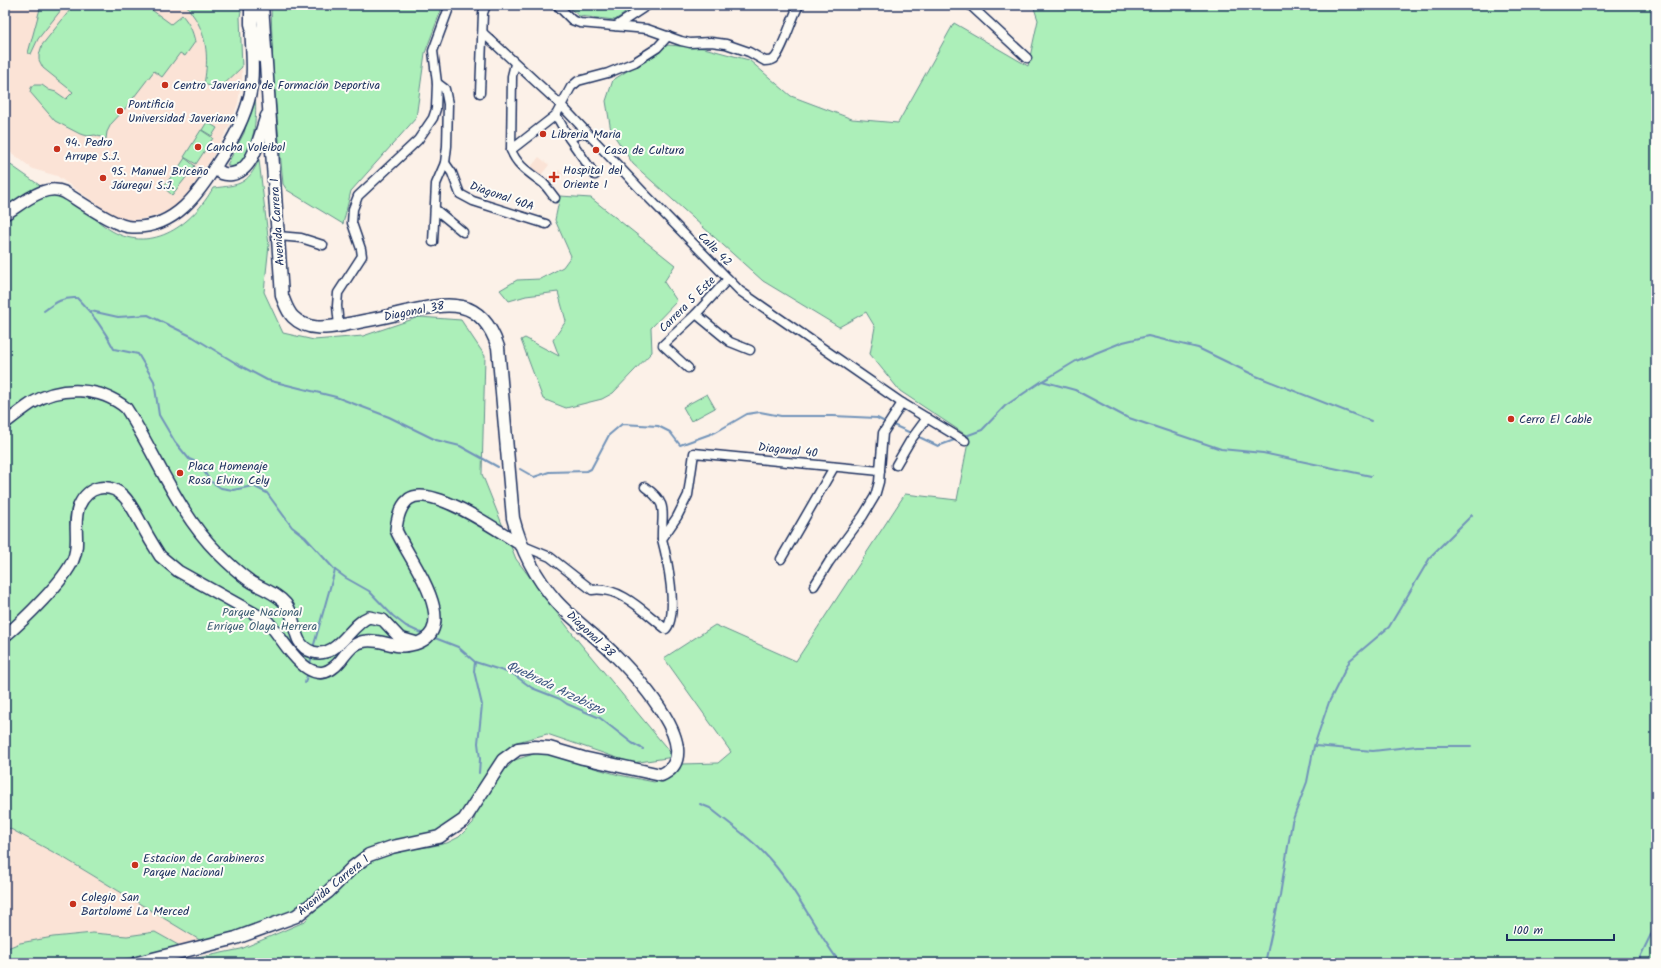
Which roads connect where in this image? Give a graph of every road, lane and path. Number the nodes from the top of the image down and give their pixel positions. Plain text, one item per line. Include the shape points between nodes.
1 (251, 5) edge
2 (262, 5) edge
3 (450, 5) edge
4 (486, 5) edge
5 (557, 5) edge
6 (648, 5) edge
7 (799, 5) edge
8 (970, 5) edge
9 (250, 24) junction
10 (616, 26) junction
11 (483, 33) junction
12 (668, 36) junction
13 (1027, 58) dead end
14 (515, 64) junction
15 (266, 75) junction
16 (437, 83) junction
17 (480, 93) dead end
18 (561, 105) junction
19 (269, 112) junction
20 (556, 115) junction
21 (586, 132) junction
22 (569, 138) junction
23 (511, 150) junction
24 (445, 163) junction
25 (215, 168) junction
26 (595, 175) dead end
27 (556, 198) dead end
28 (435, 209) junction
29 (5, 214) edge
30 (546, 224) dead end
31 (463, 232) dead end
32 (278, 236) junction
33 (433, 242) dead end
34 (323, 245) dead end
35 (728, 279) junction
36 (696, 314) junction
37 (339, 326) junction
38 (750, 350) dead end
39 (688, 368) dead end
40 (902, 403) junction
41 (927, 418) junction
42 (5, 424) edge
43 (965, 441) dead end
44 (896, 465) dead end
45 (834, 467) junction
46 (880, 471) junction
47 (645, 487) dead end
48 (662, 539) junction
49 (521, 545) junction
50 (781, 559) dead end
51 (814, 586) dead end
52 (5, 636) edge
53 (420, 642) junction
54 (392, 847) joint
55 (137, 963) edge

1 - 9 main road, Avenida Carrera 1
2 - 15 main road, Avenida Carrera 1
3 - 16 street via 433,51
4 - 11 street via 482,14
5 - 10 street via 572,20 580,23
6 - 10 street
7 - 12 street via 773,60 763,61 749,52 726,44 690,43
8 - 13 street
9 - 15 main road, Avenida Carrera 1
9 - 25 street via 250,96 236,135
10 - 12 street via 653,30
11 - 14 street, Calle 42
11 - 17 street
12 - 18 street via 657,48 635,62 608,73 582,78 571,87
14 - 18 street, Calle 42
14 - 23 street via 512,76
15 - 19 main road, Avenida Carrera 1
16 - 24 street via 445,89 448,104
16 - 37 street via 434,118 426,130 358,196 354,204 352,223 362,253 338,294
18 - 20 street
18 - 21 street, Calle 42
19 - 25 main road via 245,168 236,173 222,174
19 - 32 main road, Avenida Carrera 1
20 - 22 street
20 - 23 street
21 - 22 street
21 - 35 street, Calle 42
22 - 26 street
23 - 27 street via 514,160
24 - 28 street via 436,184
24 - 30 street, Diagonal 40A via 460,194 464,197
25 - 29 street via 184,208 167,220 147,226 130,227 116,223 55,189 43,191
28 - 31 street
28 - 33 street
32 - 34 street via 301,238
32 - 37 main road, Avenida Carrera 1 via 282,296 287,310 300,323 310,327
35 - 36 street, Carrera 5 Este
35 - 40 street, Calle 42 via 749,298
36 - 38 street via 730,342
36 - 39 street, Carrera 5 Este via 664,345
37 - 49 main road, Diagonal 38 via 452,304 463,306 486,323 493,332 498,347 511,506
40 - 41 street, Calle 42
40 - 46 street via 883,433
41 - 43 street, Calle 42
41 - 44 street
42 - 53 street via 32,403 58,393 86,391 109,396 126,408 184,510 204,537 218,554 241,574 285,603 291,613 294,632 305,647 313,652 328,651 343,640 358,623 370,616 383,620 400,638
45 - 46 street, Diagonal 40
45 - 48 street, Diagonal 40 via 694,453 688,495
45 - 50 street
46 - 51 street via 874,496 863,516
47 - 48 street via 656,495 664,510
48 - 49 street via 672,607 669,626 666,629 644,609 626,598 601,588 592,590 550,557
49 - 53 street via 472,515 440,500 417,496 408,500 401,509 396,530 431,597 435,614 433,627
49 - 54 main road, Diagonal 38 via 541,581 556,601 614,654 652,697 673,731 678,747 674,764 661,775 549,748 518,749 503,760 464,820 440,837
52 - 53 street via 66,573 74,558 77,512 82,499 96,489 109,489 120,493 130,503 164,560 178,572 266,620 309,670 331,670 352,646 360,641 371,640 404,646
54 - 55 main road, Avenida Carrera 1 via 369,855 328,892 296,916 236,938

